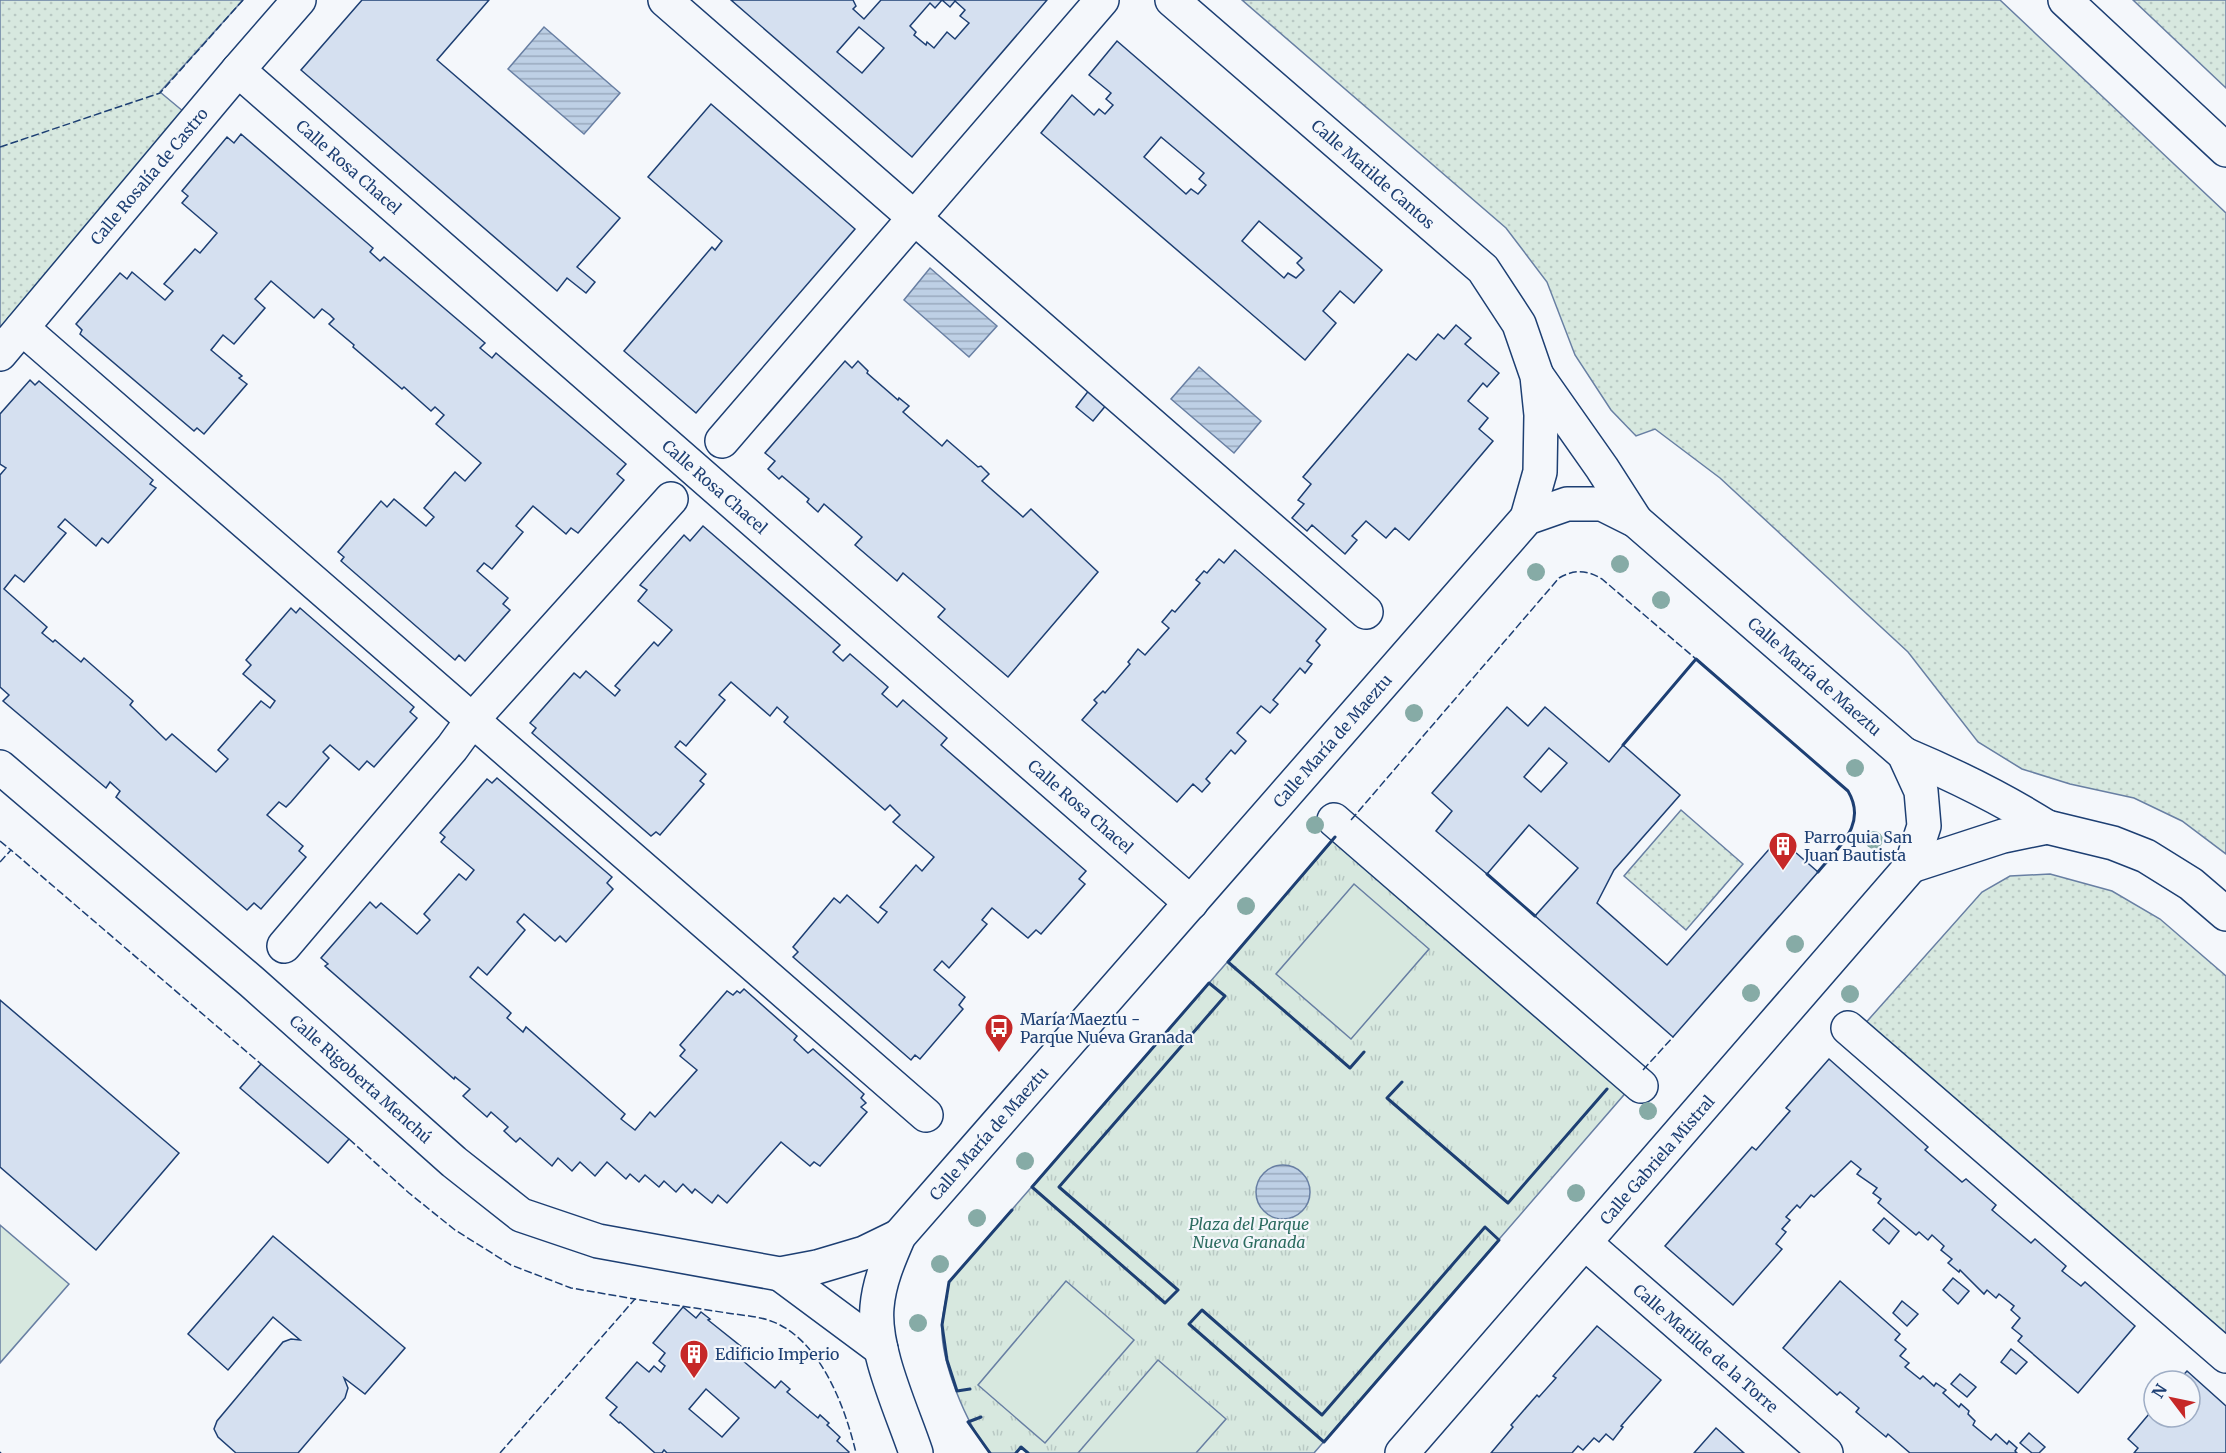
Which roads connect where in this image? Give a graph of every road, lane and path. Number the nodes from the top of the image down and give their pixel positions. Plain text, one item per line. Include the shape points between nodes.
1 (299, 0) edge
2 (665, 0) edge
3 (1102, 0) edge
4 (1172, 0) edge
5 (2065, 0) edge
6 (238, 70) junction
7 (2226, 150) edge
8 (915, 218) junction
9 (22, 328) junction
10 (0, 354) edge
11 (1537, 376) junction
12 (722, 441) dead end
13 (671, 500) dead end
14 (1527, 518) junction
15 (1635, 521) junction
16 (1366, 612) dead end
17 (473, 719) junction
18 (1904, 754) junction
19 (0, 767) edge
20 (1334, 820) dead end
21 (2047, 827) junction
22 (1911, 866) junction
23 (1191, 903) junction
24 (2226, 914) edge
25 (284, 946) dead end
26 (1848, 1028) dead end
27 (1641, 1086) dead end
28 (926, 1114) dead end
29 (899, 1236) junction
30 (1585, 1243) junction
31 (780, 1274) junction
32 (881, 1349) junction
33 (2226, 1356) edge
34 (916, 1453) edge
35 (1402, 1453) edge
36 (1826, 1453) edge

1 - 6 street, Calle Rosalía de Castro
2 - 8 street
3 - 8 street
4 - 11 street, Calle Matilde Cantos via 1483,269 1519,324
5 - 7 street
6 - 9 street, Calle Rosalía de Castro
6 - 23 street, Calle Rosa Chacel
8 - 12 street
8 - 16 street
9 - 10 street, Calle Rosalía de Castro
9 - 17 street
11 - 14 street, Calle Matilde Cantos via 1540,472
11 - 15 street, Calle Matilde Cantos
13 - 17 street
14 - 15 street, Calle María de Maeztu via 1567,504 1602,504
14 - 23 street, Calle María de Maeztu
15 - 18 street, Calle María de Maeztu
17 - 25 street
17 - 28 street
18 - 21 street via 2014,806
18 - 22 street, Calle María de Maeztu via 1921,791 1924,826
19 - 31 street, Calle Rigoberta Menchú via 243,974 454,1162 522,1215 598,1241
20 - 27 street
21 - 22 street via 2003,836
21 - 24 street via 2114,843 2146,856 2191,884
22 - 30 street, Calle Gabriela Mistral
23 - 29 street, Calle María de Maeztu
26 - 33 street
29 - 31 street, Calle Rigoberta Menchú via 818,1268
29 - 32 street, Calle María de Maeztu via 884,1271 877,1308
30 - 35 street, Calle Gabriela Mistral
30 - 36 street, Calle Matilde de la Torre
31 - 32 street, Calle Rigoberta Menchú
32 - 34 street, Calle María de Maeztu

